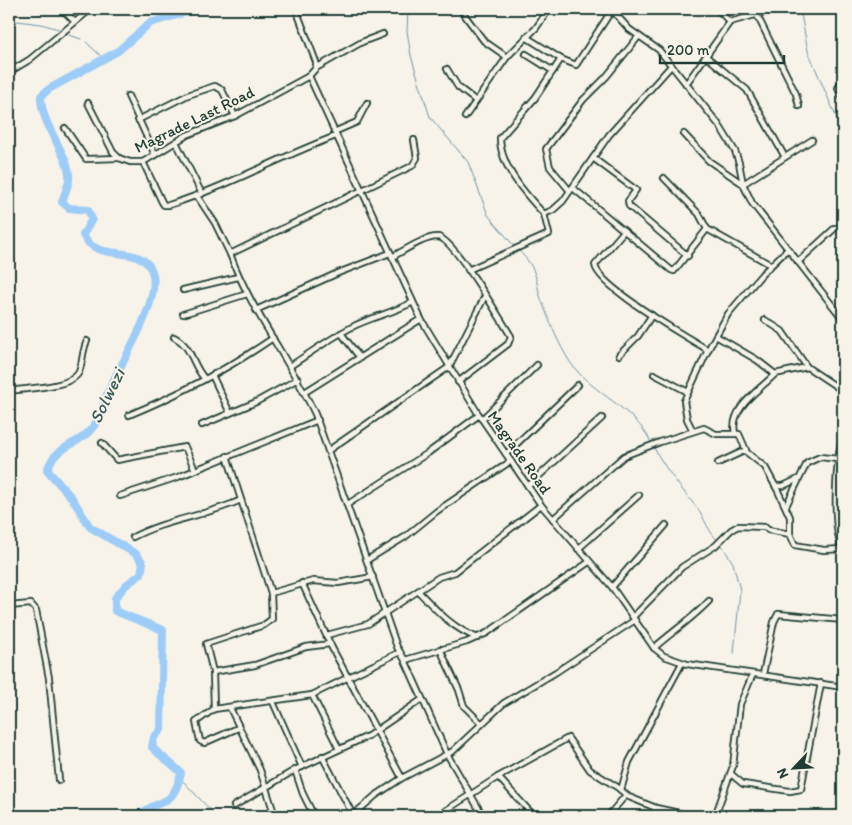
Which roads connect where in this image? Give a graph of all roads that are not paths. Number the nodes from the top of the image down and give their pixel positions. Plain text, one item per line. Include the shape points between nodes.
1 (62, 9) edge
2 (91, 9) edge
3 (296, 9) edge
4 (460, 9) edge
5 (549, 9) edge
6 (611, 9) edge
7 (716, 9) edge
8 (777, 9) edge
9 (757, 14) junction
10 (75, 22) junction
11 (730, 22) junction
12 (383, 34) dead end
13 (639, 36) junction
14 (526, 37) junction
15 (526, 54) dead end
16 (507, 57) junction
17 (707, 57) junction
18 (561, 59) junction
19 (671, 66) junction
20 (316, 68) junction
21 (447, 69) dead end
22 (553, 71) junction
23 (9, 72) edge
24 (310, 76) junction
25 (843, 80) edge
26 (686, 84) junction
27 (128, 96) dead end
28 (843, 98) edge
29 (476, 101) junction
30 (88, 103) dead end
31 (367, 104) dead end
32 (799, 106) dead end
33 (235, 116) junction
34 (466, 117) dead end
35 (138, 120) junction
36 (65, 128) dead end
37 (335, 134) junction
38 (684, 134) dead end
39 (414, 140) dead end
40 (812, 140) dead end
41 (176, 142) junction
42 (156, 154) junction
43 (785, 157) junction
44 (119, 158) junction
45 (593, 158) junction
46 (142, 162) junction
47 (664, 178) dead end
48 (743, 184) junction
49 (572, 189) junction
50 (362, 192) junction
51 (200, 195) junction
52 (544, 214) junction
53 (843, 228) edge
54 (707, 229) junction
55 (624, 231) junction
56 (788, 249) junction
57 (230, 254) junction
58 (391, 255) junction
59 (688, 256) junction
60 (798, 262) junction
61 (771, 265) junction
62 (468, 270) junction
63 (238, 276) junction
64 (183, 290) dead end
65 (247, 294) junction
66 (485, 296) junction
67 (413, 302) junction
68 (256, 310) junction
69 (183, 314) dead end
70 (652, 315) junction
71 (421, 319) junction
72 (843, 319) edge
73 (765, 320) dead end
74 (341, 333) junction
75 (716, 336) junction
76 (174, 337) dead end
77 (274, 338) junction
78 (86, 341) dead end
79 (708, 350) junction
80 (619, 355) dead end
81 (360, 358) junction
82 (538, 365) dead end
83 (290, 366) junction
84 (806, 366) junction
85 (449, 367) junction
86 (654, 374) dead end
87 (775, 374) junction
88 (212, 375) junction
89 (204, 378) junction
90 (298, 379) junction
91 (458, 382) junction
92 (578, 385) dead end
93 (9, 391) edge
94 (843, 391) edge
95 (305, 392) junction
96 (688, 392) junction
97 (230, 413) junction
98 (129, 415) dead end
99 (480, 417) junction
100 (602, 418) dead end
101 (318, 420) junction
102 (202, 425) dead end
103 (693, 431) junction
104 (735, 433) junction
105 (843, 436) edge
106 (102, 443) dead end
107 (329, 450) junction
108 (745, 451) junction
109 (506, 454) junction
110 (228, 456) junction
111 (838, 459) junction
112 (511, 461) junction
113 (718, 463) dead end
114 (195, 470) junction
115 (798, 479) junction
116 (775, 485) junction
117 (528, 486) junction
118 (639, 495) dead end
119 (120, 496) dead end
120 (241, 500) junction
121 (348, 504) junction
122 (542, 505) junction
123 (786, 506) junction
124 (553, 519) junction
125 (666, 525) dead end
126 (790, 534) junction
127 (133, 537) dead end
128 (578, 548) junction
129 (843, 549) edge
130 (367, 560) junction
131 (589, 562) junction
132 (373, 578) junction
133 (302, 583) junction
134 (612, 587) junction
135 (418, 592) junction
136 (271, 593) junction
137 (709, 601) dead end
138 (9, 606) edge
139 (385, 613) junction
140 (634, 619) junction
141 (843, 620) edge
142 (327, 635) junction
143 (478, 638) junction
144 (330, 644) junction
145 (654, 648) junction
146 (440, 649) junction
147 (400, 652) junction
148 (406, 660) junction
149 (682, 663) junction
150 (213, 672) junction
151 (753, 674) junction
152 (763, 674) junction
153 (348, 675) junction
154 (822, 683) junction
155 (843, 687) edge
156 (312, 695) junction
157 (421, 700) junction
158 (273, 702) junction
159 (230, 708) junction
160 (214, 709) junction
161 (482, 724) junction
162 (238, 728) junction
163 (376, 729) junction
164 (339, 749) junction
165 (447, 754) junction
166 (322, 756) junction
167 (302, 766) junction
168 (295, 770) junction
169 (731, 774) junction
170 (498, 777) junction
171 (402, 778) junction
172 (59, 780) dead end
173 (267, 786) junction
174 (621, 790) junction
175 (626, 795) junction
176 (470, 796) junction
177 (234, 806) dead end
178 (656, 808) junction
179 (530, 812) junction
180 (352, 815) edge
181 (275, 816) edge
182 (314, 816) edge
183 (437, 816) edge
184 (483, 816) edge
185 (519, 816) edge
186 (534, 816) edge
187 (608, 816) edge
188 (652, 816) edge
189 (693, 816) edge
190 (715, 816) edge

1 - 10 street
2 - 10 street
3 - 20 street
4 - 16 street via 484,41
5 - 14 street
6 - 13 street
6 - 18 street via 579,63 572,65
7 - 11 street
8 - 9 street
9 - 11 street
9 - 32 street
10 - 23 street via 29,60
11 - 17 street
12 - 20 street
13 - 19 street via 653,44
13 - 49 street via 546,149 550,167
14 - 16 street
14 - 18 street
15 - 22 street
16 - 29 street
17 - 26 street
17 - 43 street via 747,90
18 - 22 street
19 - 26 street
19 - 45 street via 610,134
20 - 24 street
21 - 29 street via 458,87
22 - 52 street via 535,98 500,138 514,175
24 - 33 street, Magrade Last Road
24 - 37 street, Magrade Road
25 - 28 street via 838,88
26 - 48 street via 729,139 740,163
27 - 35 street
29 - 34 street
30 - 44 street, Magrade Last Road via 109,146
31 - 37 street via 357,122
33 - 35 street via 222,90 215,86 188,95
33 - 41 street, Magrade Last Road via 209,124
35 - 42 street
36 - 44 street via 86,158
37 - 50 street, Magrade Road
37 - 51 street via 244,178
38 - 48 street via 709,161
39 - 50 street via 417,158 412,166
40 - 43 street
41 - 42 street, Magrade Last Road
41 - 51 street
42 - 46 street, Magrade Last Road
43 - 48 street
44 - 46 street, Magrade Last Road
45 - 49 street
45 - 59 street via 636,190 628,201 629,206
46 - 51 street via 164,205
47 - 54 street via 699,214
48 - 56 street via 752,203
49 - 52 street via 553,210
49 - 55 street
50 - 57 street
50 - 58 street, Magrade Road
51 - 57 street
52 - 62 street via 549,234
53 - 60 street via 835,228
54 - 59 street
54 - 61 street
55 - 59 street via 671,270 677,269
55 - 70 street via 597,261 595,269 604,282
56 - 60 street
56 - 61 street
57 - 63 street
58 - 62 street via 424,241 441,238
58 - 67 street, Magrade Road
58 - 68 street via 338,273
60 - 72 street
61 - 75 street via 728,314
62 - 66 street
63 - 64 street
63 - 65 street
65 - 68 street
65 - 69 street
66 - 85 street
66 - 91 street via 512,338
67 - 71 street, Magrade Road
67 - 74 street
68 - 77 street
70 - 79 street
70 - 80 street via 638,336
71 - 81 street
71 - 85 street, Magrade Road
73 - 84 street via 782,331
74 - 81 street
74 - 83 street
75 - 79 street
75 - 87 street
76 - 89 street via 186,345
77 - 83 street
77 - 88 street
78 - 93 street via 76,377 61,384
79 - 96 street
81 - 95 street
82 - 99 street
83 - 90 street
84 - 87 street
84 - 94 street
85 - 91 street, Magrade Road
85 - 107 street
86 - 96 street
87 - 104 street via 740,410 734,424
88 - 89 street
88 - 97 street
89 - 98 street via 178,395
90 - 95 street
90 - 97 street
91 - 99 street, Magrade Road
92 - 109 street
95 - 101 street
96 - 103 street via 684,406 686,419
97 - 102 street
99 - 109 street, Magrade Road
99 - 121 street
100 - 117 street
101 - 107 street
101 - 110 street
103 - 104 street via 704,428 721,435
103 - 124 street via 620,459
104 - 108 street via 742,438
105 - 111 street
106 - 114 street via 116,460 185,446
107 - 121 street
108 - 113 street
108 - 116 street via 765,467
109 - 112 street, Magrade Road
110 - 114 street
110 - 120 street
111 - 115 street via 820,457 807,463
111 - 129 street via 837,527
112 - 117 street, Magrade Road
112 - 130 street via 437,511 405,538
114 - 119 street
115 - 116 street via 779,488
115 - 123 street
116 - 123 street
117 - 122 street, Magrade Road
118 - 128 street
120 - 127 street via 220,510 178,520
120 - 136 street
121 - 130 street
122 - 124 street, Magrade Road
122 - 135 street via 460,569 439,577
123 - 126 street
124 - 128 street, Magrade Road
125 - 134 street
126 - 129 street via 793,543 799,547
126 - 140 street via 764,527 738,526 716,546 682,567
128 - 131 street, Magrade Road
130 - 132 street
131 - 134 street, Magrade Road
131 - 143 street
132 - 133 street via 338,583
132 - 139 street
133 - 136 street
133 - 142 street
134 - 140 street, Magrade Road
135 - 139 street
135 - 143 street via 453,625
136 - 150 street via 273,613 270,622 206,644
137 - 145 street via 693,618
138 - 172 street via 31,604 36,610 50,678
139 - 142 street via 362,626
139 - 147 street
140 - 145 street, Magrade Road
140 - 161 street via 504,703
141 - 152 street via 778,614
142 - 144 street
143 - 146 street
144 - 150 street via 306,647 255,665
144 - 153 street
145 - 149 street, Magrade Road
146 - 148 street
146 - 161 street via 464,706
147 - 148 street
147 - 153 street
148 - 157 street
149 - 151 street, Magrade Road
149 - 174 street via 629,762
150 - 160 street
151 - 152 street, Magrade Road
151 - 169 street via 739,711
152 - 154 street, Magrade Road
153 - 156 street
153 - 163 street
154 - 155 street, Magrade Road
154 - 169 street via 801,790 790,792 742,784
156 - 158 street
156 - 164 street
157 - 163 street
157 - 165 street
158 - 159 street
158 - 167 street
159 - 160 street
159 - 162 street
160 - 162 street via 196,722 202,742
161 - 165 street
162 - 173 street
163 - 164 street
163 - 171 street
164 - 166 street
165 - 171 street
165 - 176 street
166 - 167 street
166 - 180 street
167 - 168 street
168 - 173 street
168 - 182 street
169 - 190 street
170 - 174 street via 568,738 590,770
170 - 176 street
170 - 179 street
171 - 180 street
173 - 177 street
173 - 181 street
174 - 175 street
175 - 178 street
175 - 187 street
176 - 183 street
176 - 184 street
178 - 188 street
178 - 189 street
179 - 185 street
179 - 186 street

